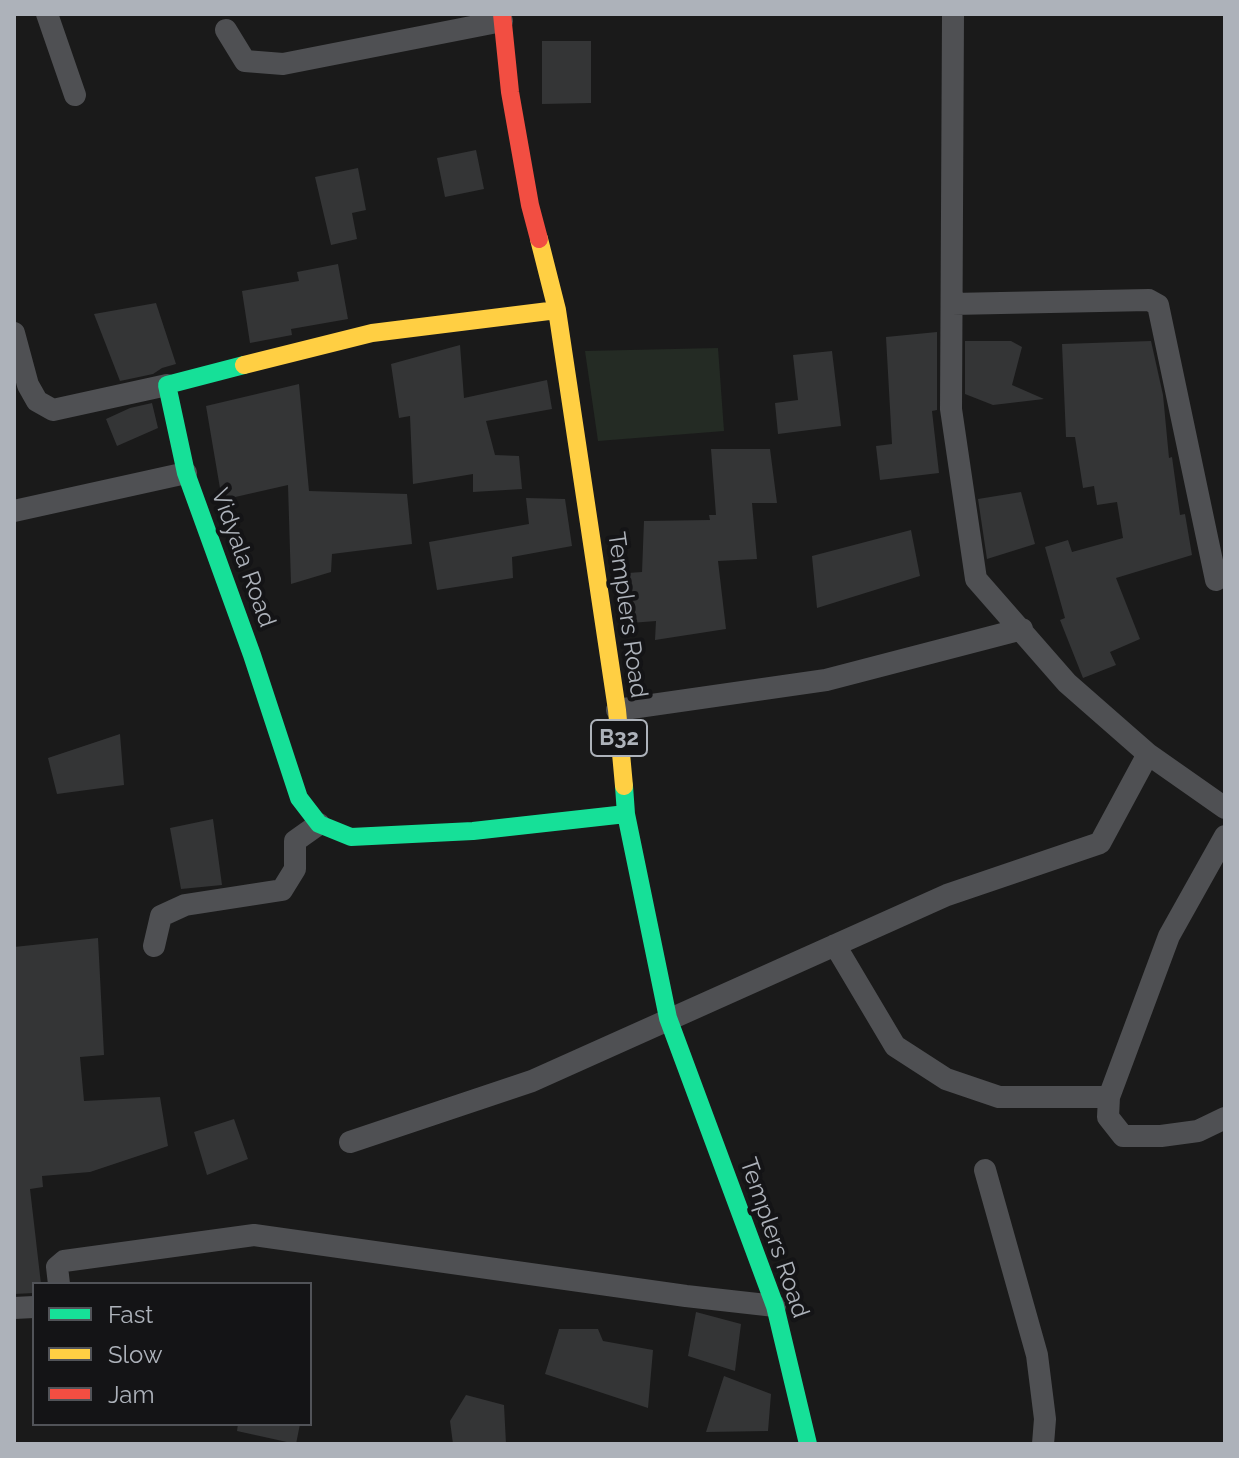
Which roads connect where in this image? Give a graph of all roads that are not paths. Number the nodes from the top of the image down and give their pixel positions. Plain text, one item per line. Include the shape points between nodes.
1 (47, 14) edge
2 (953, 14) edge
3 (502, 18) edge
4 (226, 30) dead end
5 (75, 95) dead end
6 (952, 304) junction
7 (557, 310) junction
8 (14, 333) edge
9 (167, 385) junction
10 (186, 473) junction
11 (14, 511) edge
12 (1216, 580) dead end
13 (1022, 629) junction
14 (617, 710) junction
15 (1148, 754) junction
16 (1225, 808) edge
17 (626, 814) junction
18 (319, 824) junction
19 (1225, 836) edge
20 (835, 945) junction
21 (154, 946) dead end
22 (668, 1018) junction
23 (1109, 1097) junction
24 (1225, 1118) edge
25 (350, 1142) dead end
26 (985, 1170) dead end
27 (59, 1282) edge
28 (775, 1306) junction
29 (808, 1444) edge
30 (1043, 1444) edge

1 - 5 street
2 - 6 street
3 - 4 street via 283,64 245,61
3 - 7 main road, Templers Road / B32 via 530,205
6 - 12 street via 1149,300 1158,305
6 - 13 street via 951,409 976,579
7 - 9 main road via 372,333
7 - 14 main road, Templers Road / B32
8 - 9 street via 28,385 37,401 53,410
9 - 10 main road, Vidyala Road
10 - 11 street
10 - 18 main road, Vidyala Road via 299,798
13 - 14 street via 826,680
13 - 15 street via 1067,683
14 - 17 main road, Templers Road / B32
15 - 16 street
15 - 20 street via 1100,843 947,895
17 - 18 main road via 473,831 351,837
17 - 22 main road, Templers Road / B32
18 - 21 street via 295,841 295,869 282,890 185,905 161,916
19 - 23 street via 1169,936
20 - 22 street
20 - 23 street via 895,1046 946,1079 999,1097
22 - 25 street via 532,1081
22 - 28 main road, Templers Road / B32
23 - 24 street via 1108,1117 1123,1136 1198,1131
26 - 30 street via 1037,1355
27 - 28 street via 57,1267 64,1261 254,1235
28 - 29 main road, Templers Road / B32

